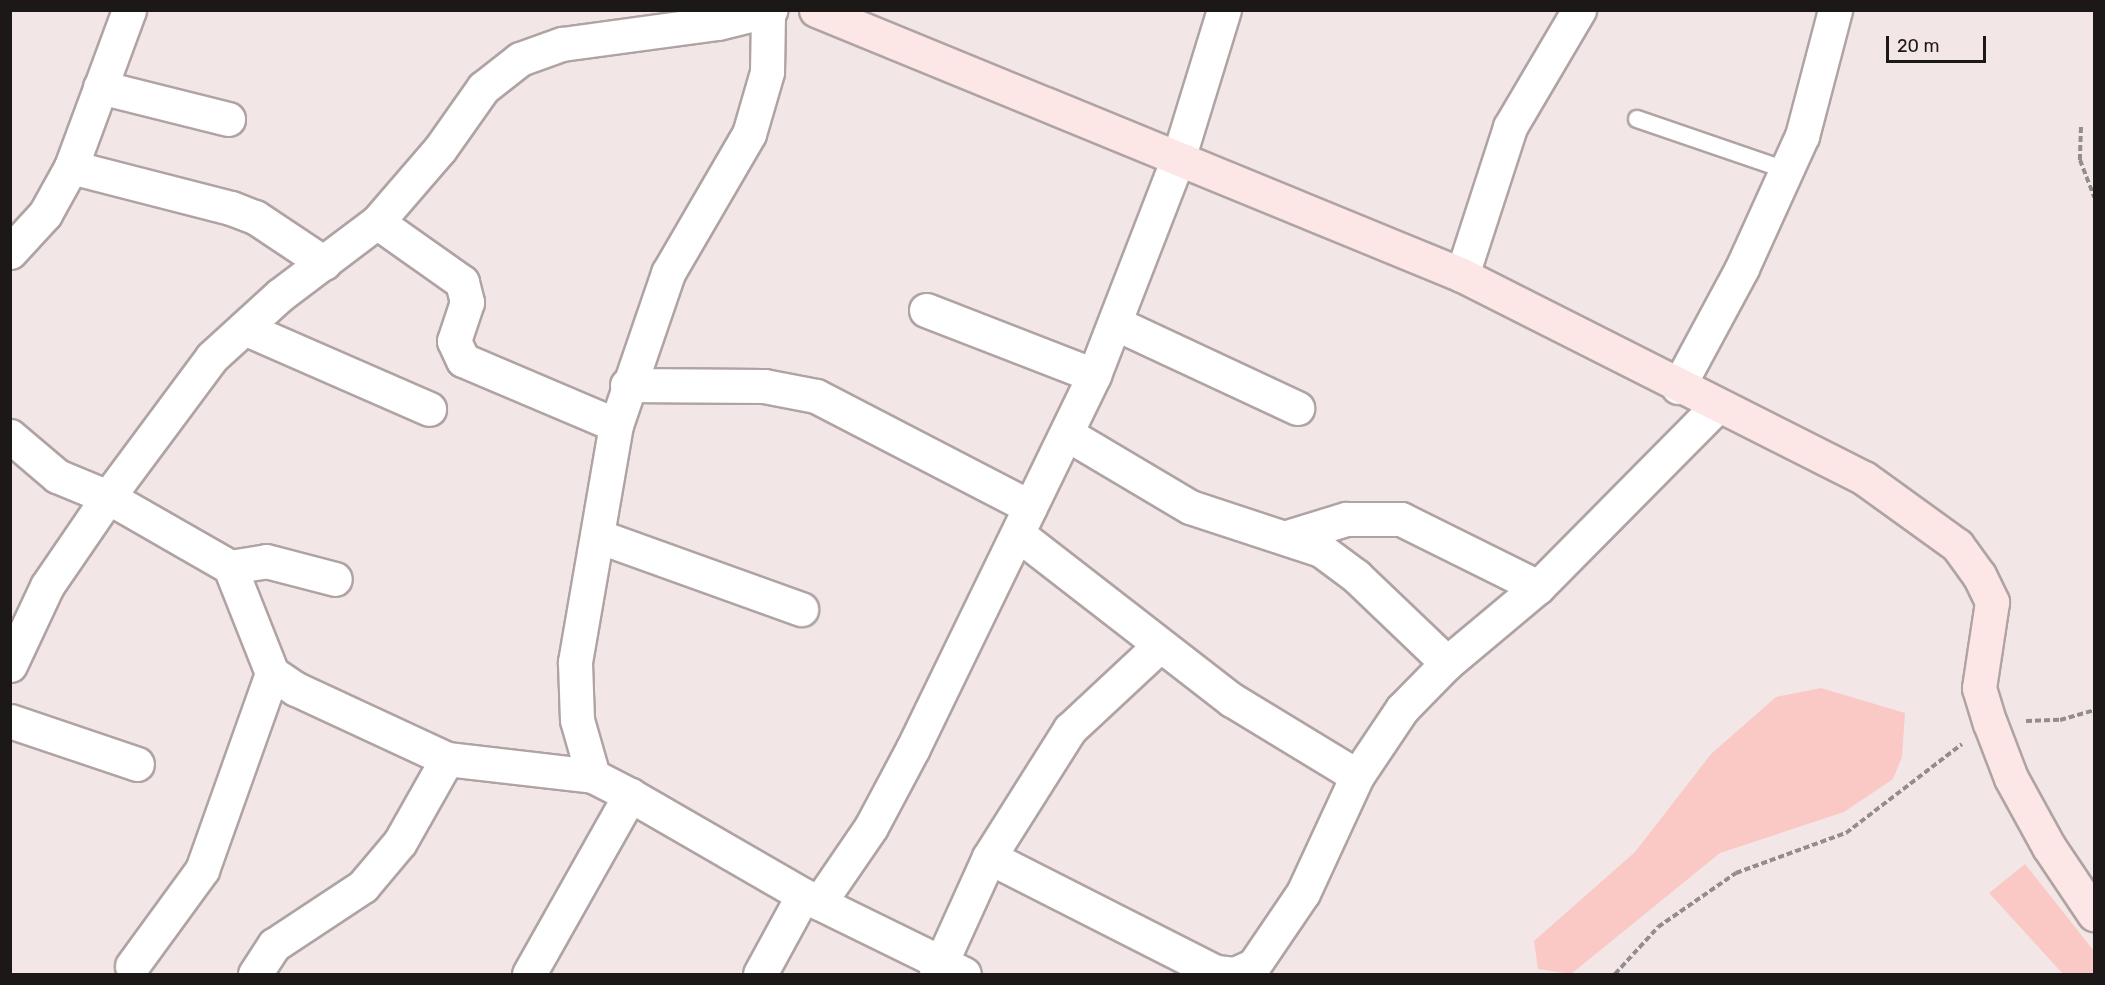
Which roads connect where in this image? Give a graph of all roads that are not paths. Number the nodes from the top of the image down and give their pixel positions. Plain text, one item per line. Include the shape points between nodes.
1 (129, 10) edge
2 (816, 10) edge
3 (1224, 10) edge
4 (1579, 10) edge
5 (1835, 10) edge
6 (769, 11) edge
7 (100, 87) junction
8 (228, 119) dead end
9 (1637, 119) dead end
10 (1179, 156) junction
11 (70, 167) junction
12 (1786, 170) junction
13 (377, 222) junction
14 (10, 252) edge
15 (324, 263) junction
16 (1462, 275) junction
17 (926, 310) dead end
18 (1116, 324) junction
19 (244, 328) junction
20 (1094, 375) junction
21 (627, 385) junction
22 (1678, 387) junction
23 (1717, 406) junction
24 (1297, 408) dead end
25 (429, 409) dead end
26 (616, 425) junction
27 (1067, 434) junction
28 (12, 440) edge
29 (108, 497) junction
30 (1025, 521) junction
31 (598, 536) junction
32 (1287, 537) junction
33 (230, 567) junction
34 (335, 579) dead end
35 (1538, 588) junction
36 (801, 609) dead end
37 (1158, 647) junction
38 (1447, 663) junction
39 (10, 665) edge
40 (272, 673) junction
41 (10, 721) edge
42 (447, 759) junction
43 (137, 764) dead end
44 (593, 776) junction
45 (1357, 776) junction
46 (630, 795) junction
47 (989, 857) junction
48 (811, 899) junction
49 (2094, 914) edge
50 (132, 966) dead end
51 (947, 970) edge
52 (255, 975) edge
53 (529, 975) edge
54 (760, 975) edge

1 - 7 street
2 - 10 street
3 - 10 street
4 - 16 street via 1510,127
5 - 12 street via 1802,135
6 - 13 street via 562,44 520,59 483,88 441,149
6 - 21 street via 767,72 748,134 672,264
7 - 8 street
7 - 11 street
9 - 12 lane
10 - 16 street
10 - 18 street
11 - 14 street via 45,214
11 - 15 street via 231,208
12 - 22 street
13 - 15 street
13 - 26 street via 462,282 467,302 454,341 463,360
15 - 19 street
16 - 22 street
17 - 20 street
18 - 20 street
18 - 24 street
19 - 25 street
19 - 29 street via 212,357
20 - 27 street
21 - 26 street
21 - 30 street via 764,386 816,396
22 - 23 street
23 - 35 street
23 - 49 street via 1864,478 1957,545 1992,602 1979,688 1989,723 2038,827
26 - 31 street
27 - 30 street
27 - 32 street via 1190,507
28 - 29 street via 57,476
29 - 33 street
29 - 39 street via 47,586
30 - 37 street
30 - 48 street via 871,827
31 - 36 street
31 - 44 street via 575,662 577,720
32 - 35 street via 1346,519 1401,519
32 - 38 street via 1321,550 1356,576
33 - 34 street via 284,563
33 - 40 street
35 - 38 street
37 - 45 street via 1232,700
37 - 47 street via 1070,729
38 - 45 street via 1402,709
40 - 42 street
40 - 50 street via 202,870
41 - 43 street
42 - 44 street
42 - 52 street via 400,842 363,886 274,945
44 - 46 street
45 - 47 street via 1282,928 1254,965 1235,974 1216,972
46 - 48 street
46 - 53 street
47 - 51 street
48 - 51 street
48 - 54 street

